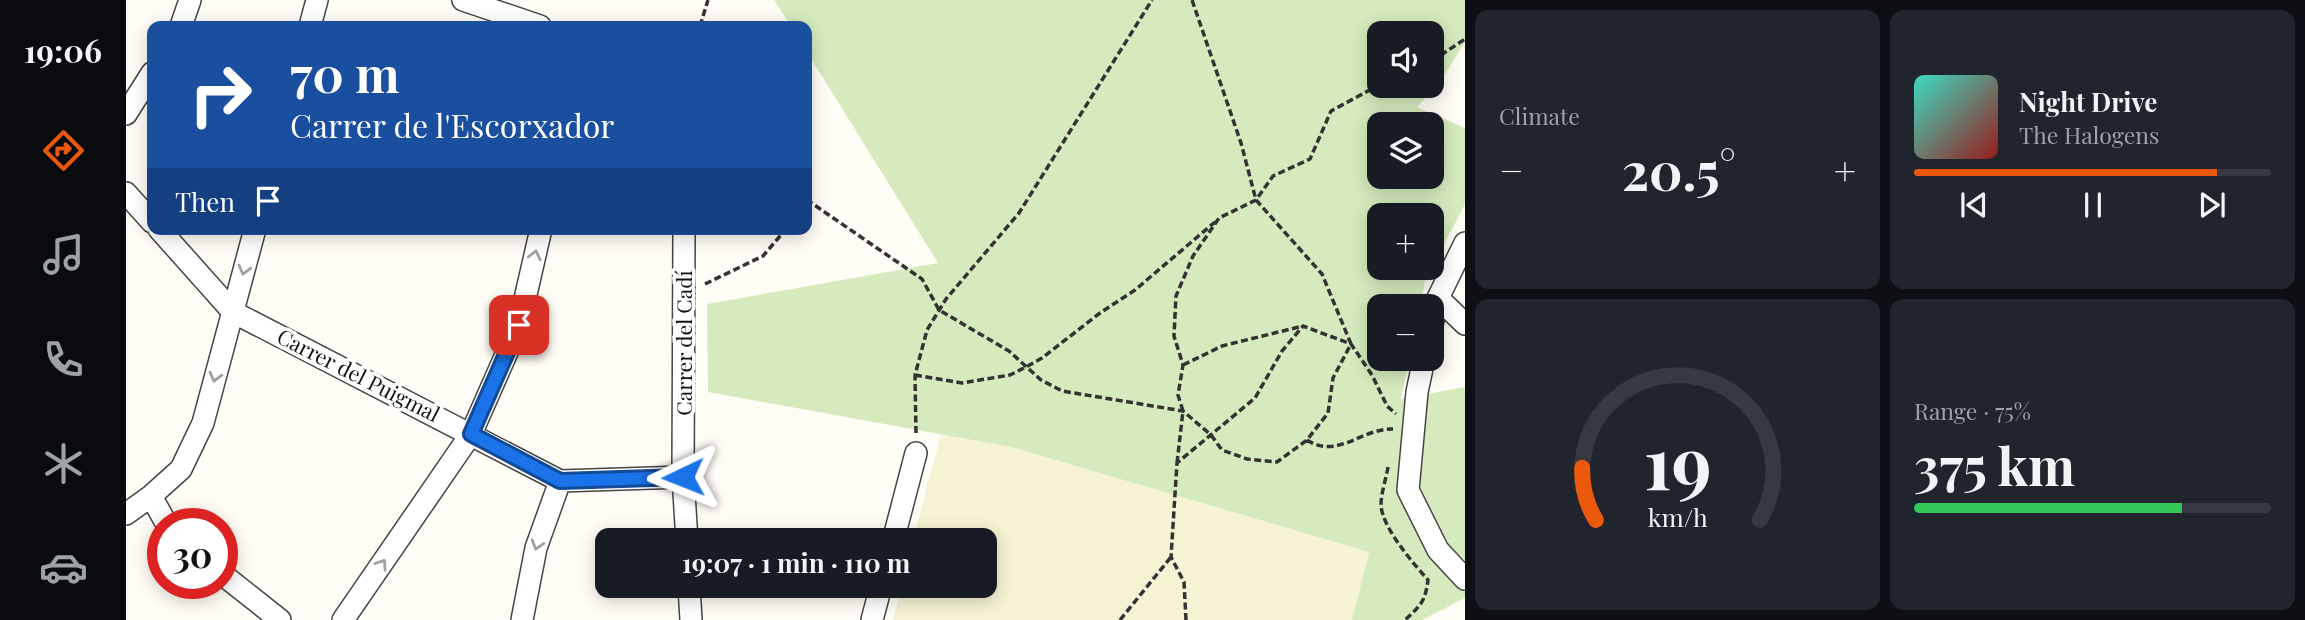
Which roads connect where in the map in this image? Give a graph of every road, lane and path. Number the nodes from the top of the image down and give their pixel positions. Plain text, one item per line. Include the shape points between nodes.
1 (190, 0) edge
2 (317, 0) edge
3 (463, 0) edge
4 (708, 0) edge
5 (1152, 0) edge
6 (1192, 0) edge
7 (183, 21) edge
8 (311, 21) edge
9 (525, 21) edge
10 (702, 21) edge
11 (1465, 38) edge
12 (1444, 53) edge
13 (147, 81) edge
14 (1367, 92) edge
15 (126, 114) edge
16 (126, 193) edge
17 (1256, 200) junction
18 (812, 203) edge
19 (147, 216) edge
20 (1219, 218) junction
21 (164, 235) edge
22 (253, 235) edge
23 (540, 235) edge
24 (684, 235) edge
25 (781, 235) edge
26 (1465, 243) edge
27 (684, 294) junction
28 (1439, 294) edge
29 (1444, 304) edge
30 (939, 310) junction
31 (233, 312) junction
32 (1465, 324) edge
33 (1303, 326) junction
34 (1351, 344) junction
35 (1183, 365) junction
36 (1026, 367) junction
37 (1421, 371) edge
38 (915, 375) junction
39 (1183, 411) junction
40 (471, 434) junction
41 (1211, 435) junction
42 (1307, 440) junction
43 (916, 453) joint
44 (1177, 463) junction
45 (683, 477) junction
46 (560, 481) junction
47 (151, 496) junction
48 (158, 508) edge
49 (126, 514) edge
50 (686, 528) edge
51 (896, 528) edge
52 (1171, 557) junction
53 (1465, 579) edge
54 (238, 587) edge
55 (690, 598) edge
56 (878, 598) edge
57 (279, 620) edge
58 (343, 620) edge
59 (522, 620) edge
60 (691, 620) edge
61 (872, 620) edge
62 (1120, 620) edge
63 (1186, 620) edge

1 - 7 street
2 - 8 street
3 - 9 street
4 - 10 path
5 - 30 path via 1019,214
6 - 17 path
11 - 12 path
13 - 15 street
14 - 17 path via 1331,111 1310,159 1273,176
16 - 19 street
17 - 20 path
17 - 34 path via 1322,274
18 - 30 path via 922,279
20 - 35 path via 1193,256 1176,296 1174,336
20 - 36 path via 1135,290
21 - 31 street
22 -> 31 street
40 -> 23 street via 519,325
24 - 27 street, Carrer del Cadí
25 - 27 path via 763,256
26 - 28 street
27 - 45 street, Carrer del Cadí
29 - 32 street
30 - 36 path via 985,335
30 - 38 path via 927,330
31 - 40 street, Carrer del Puigmal
31 -> 47 street via 203,423 181,469
33 - 34 path
33 - 35 path via 1222,346
33 - 41 path via 1282,351 1255,398
34 - 42 path via 1333,378 1328,413
34 - 42 path via 1387,406 1398,415 1394,430 1381,429 1337,448 1315,446
35 - 39 path via 1178,395
36 - 38 path via 1010,375 962,383
36 - 39 path via 1062,391
37 - 53 street via 1408,490 1438,551
38 - 43 path
39 - 41 path
39 - 44 path
40 - 46 street, Carrer del Puigmal
58 -> 40 street
41 - 42 path via 1222,450 1277,462
41 - 44 path
43 - 51 street
44 - 52 path
45 - 46 street, Carrer del Puigmal
45 - 50 street, Carrer del Cadí
46 -> 59 street via 536,548
47 - 48 street
47 - 49 street
52 - 62 path
52 - 63 path via 1184,582
54 - 57 street
55 - 60 street
56 - 61 street

